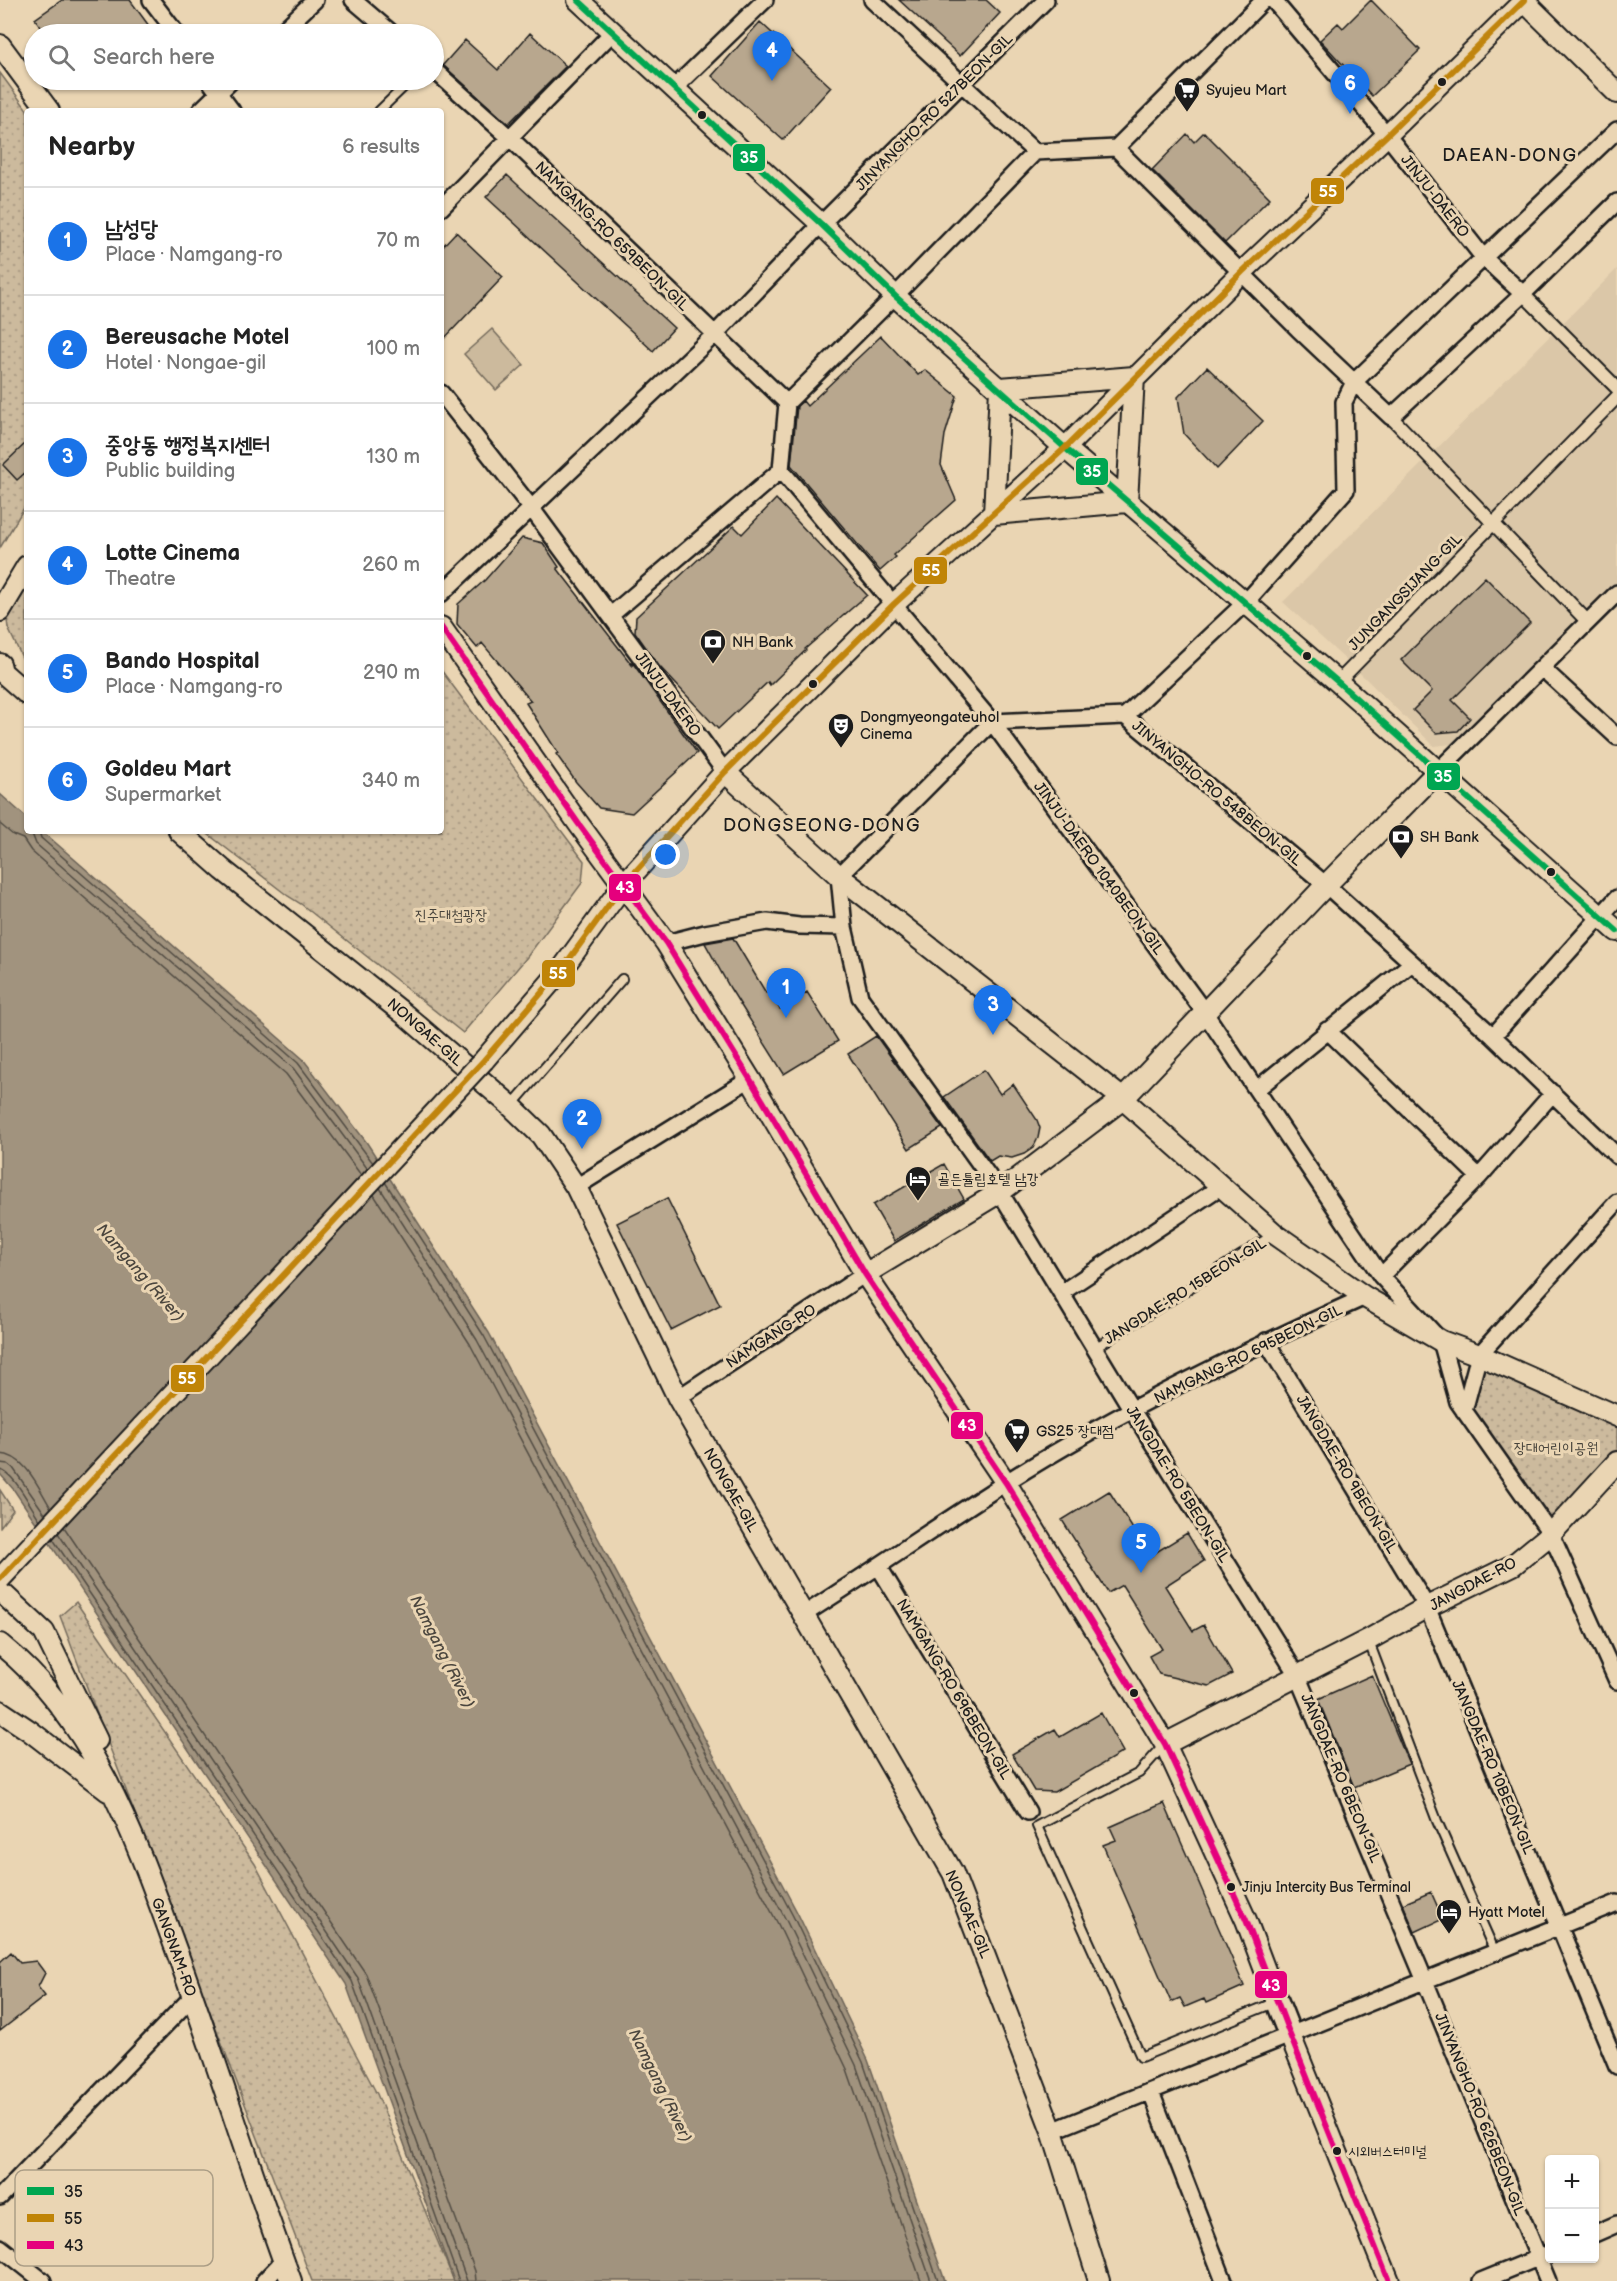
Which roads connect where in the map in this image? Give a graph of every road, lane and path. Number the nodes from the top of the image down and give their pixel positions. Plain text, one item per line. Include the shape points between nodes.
1 (151, 0) edge
2 (315, 0) edge
3 (354, 0) edge
4 (578, 0) edge
5 (765, 0) edge
6 (872, 0) edge
7 (1046, 0) edge
8 (1264, 0) edge
9 (1273, 0) edge
10 (1524, 0) edge
11 (169, 24) edge
12 (290, 24) edge
13 (382, 24) edge
14 (613, 32) junction
15 (0, 45) edge
16 (24, 77) edge
17 (444, 79) edge
18 (962, 83) junction
19 (674, 88) junction
20 (33, 90) edge
21 (401, 90) edge
22 (219, 92) joint
23 (1617, 93) edge
24 (47, 108) edge
25 (203, 108) edge
26 (230, 108) edge
27 (382, 108) edge
28 (1617, 130) edge
29 (1387, 135) junction
30 (510, 138) junction
31 (1116, 148) junction
32 (1035, 152) junction
33 (1617, 202) edge
34 (444, 205) edge
35 (821, 224) junction
36 (1484, 257) junction
37 (1242, 272) junction
38 (1523, 294) junction
39 (896, 296) junction
40 (715, 334) junction
41 (1134, 377) junction
42 (1354, 382) junction
43 (1000, 388) junction
44 (1617, 388) edge
45 (1617, 397) edge
46 (445, 398) edge
47 (787, 403) junction
48 (1391, 417) junction
49 (1065, 448) junction
50 (781, 470) junction
51 (1127, 502) junction
52 (532, 509) junction
53 (994, 514) junction
54 (1493, 523) junction
55 (24, 571) edge
56 (444, 591) edge
57 (1617, 593) edge
58 (1246, 602) junction
59 (894, 604) junction
60 (0, 610) edge
61 (611, 615) junction
62 (1588, 622) junction
63 (444, 631) edge
64 (0, 664) edge
65 (1542, 668) junction
66 (1338, 682) junction
67 (24, 691) edge
68 (1125, 716) junction
69 (992, 722) junction
70 (1617, 737) edge
71 (1438, 771) junction
72 (725, 772) junction
73 (182, 834) edge
74 (839, 876) junction
75 (624, 884) junction
76 (1326, 885) junction
77 (1617, 898) edge
78 (1601, 916) junction
79 (844, 927) junction
80 (1617, 930) edge
81 (666, 943) junction
82 (1412, 963) junction
83 (622, 979) dead end
84 (1205, 1013) junction
85 (1327, 1030) junction
86 (1493, 1036) junction
87 (750, 1079) junction
88 (1257, 1089) junction
89 (1553, 1093) junction
90 (1123, 1099) junction
91 (511, 1107) junction
92 (1617, 1156) edge
93 (1479, 1177) junction
94 (1220, 1186) junction
95 (576, 1187) junction
96 (1000, 1192) junction
97 (1617, 1202) edge
98 (1275, 1234) junction
99 (865, 1274) junction
100 (1381, 1276) junction
101 (1061, 1293) junction
102 (1365, 1297) junction
103 (1266, 1341) junction
104 (1441, 1341) junction
105 (1095, 1348) junction
106 (1479, 1355) junction
107 (678, 1398) junction
108 (1132, 1410) junction
109 (1464, 1411) junction
110 (1617, 1416) edge
111 (1617, 1462) edge
112 (1006, 1483) junction
113 (1551, 1534) junction
114 (879, 1567) junction
115 (0, 1579) edge
116 (0, 1591) edge
117 (1427, 1607) junction
118 (803, 1615) junction
119 (1368, 1640) junction
120 (0, 1644) edge
121 (1298, 1675) junction
122 (1617, 1681) edge
123 (0, 1711) edge
124 (1165, 1744) junction
125 (115, 1797) junction
126 (1028, 1812) dead end
127 (1617, 1903) edge
128 (1560, 1926) junction
129 (1496, 1952) junction
130 (1425, 1981) junction
131 (193, 1996) junction
132 (1277, 2002) junction
133 (1290, 2036) junction
134 (1617, 2066) edge
135 (1151, 2092) junction
136 (1052, 2131) junction
137 (26, 2170) edge
138 (15, 2181) edge
139 (0, 2197) edge
140 (1617, 2224) edge
141 (1599, 2232) edge
142 (0, 2247) edge
143 (1544, 2256) edge
144 (15, 2259) edge
145 (284, 2260) junction
146 (24, 2266) edge
147 (43, 2281) edge
148 (264, 2281) edge
149 (291, 2281) edge
150 (1098, 2281) edge
151 (1224, 2281) edge
152 (1389, 2281) edge
153 (1481, 2281) edge
154 (1548, 2281) edge

1 - 11 street
2 - 12 street
3 - 13 street
4 - 14 street
5 - 19 street
6 - 18 street
7 - 18 street, JINYANGHO-RO 527BEON-GIL
8 - 31 street
9 - 29 street, JINJU-DAERO
10 - 23 street
10 - 29 street
14 - 19 street
14 - 30 street
15 - 16 street
17 - 30 street, NAMGANG-RO 659BEON-GIL
18 - 32 street
18 - 35 street, JINYANGHO-RO 527BEON-GIL
19 - 35 street
20 - 24 street
21 - 27 lane
22 - 25 street
22 - 26 street
28 - 36 street
29 - 36 street, JINJU-DAERO
29 - 37 street
30 - 34 street
30 - 40 street, NAMGANG-RO 659BEON-GIL
31 - 32 street
31 - 37 street
32 - 39 street
33 - 38 street
35 - 39 street
35 - 40 street
36 - 38 street, JINJU-DAERO
36 - 42 street
37 - 41 street
37 - 42 street
38 - 44 street
38 - 48 street
39 - 43 street
39 - 47 street
40 - 47 street, NAMGANG-RO 659BEON-GIL
40 - 52 street
41 - 43 street
41 - 49 street
41 - 51 street
42 - 48 street
42 - 58 street, JINYANGHO-RO 548BEON-GIL via 1344,402 1346,490
43 - 49 street
43 - 53 street
45 - 54 street, JUNGANGSIJANG-GIL
46 - 52 street
47 - 50 street
48 - 54 street
49 - 51 street
49 - 53 street
50 - 59 street, JINJU-DAERO 1040BEON-GIL
50 - 61 street
51 - 53 street
51 - 58 street
52 - 56 street
52 - 61 street
53 - 59 street
54 - 62 street
54 - 66 street, JUNGANGSIJANG-GIL
55 - 60 street
57 - 62 street
58 - 66 street
58 - 68 street, JINYANGHO-RO 548BEON-GIL
59 - 69 street, JINJU-DAERO 1040BEON-GIL
59 - 72 street
61 - 72 street, JINJU-DAERO
62 - 65 street
63 - 75 street
64 - 67 street via 2,672
65 - 70 street
65 - 71 street
66 - 71 street
68 - 69 street
68 - 76 street, JINYANGHO-RO 548BEON-GIL
69 - 74 street
69 - 84 street, JINJU-DAERO 1040BEON-GIL
71 - 76 street
71 - 78 street
72 - 74 street, JANGDAE-RO 15BEON-GIL
72 - 75 street
73 - 91 street, NONGAE-GIL via 403,1013
74 - 79 street, JANGDAE-RO 5BEON-GIL
74 - 90 street, JANGDAE-RO 15BEON-GIL
75 - 81 street
75 - 115 street, bridge via 562,969 484,1060
76 - 82 street, JINYANGHO-RO 548BEON-GIL
76 - 84 street
77 - 78 street
78 - 80 street
78 - 86 street
79 - 81 street via 768,922
79 - 96 street, JANGDAE-RO 5BEON-GIL via 860,997
81 - 87 street
82 - 85 street
82 - 86 street, JINYANGHO-RO 548BEON-GIL
83 - 91 lane
84 - 88 street, JINJU-DAERO 1040BEON-GIL
84 - 90 street
85 - 88 street
85 - 93 street
86 - 89 street, JINYANGHO-RO 548BEON-GIL
87 - 95 street
87 - 99 street
88 - 100 street, JINJU-DAERO 1040BEON-GIL
89 - 92 street, JINYANGHO-RO 548BEON-GIL
89 - 93 street
90 - 94 street, JANGDAE-RO 15BEON-GIL
90 - 96 street
91 - 95 street, NONGAE-GIL via 541,1135
93 - 100 street
94 - 98 street, JANGDAE-RO 15BEON-GIL
94 - 101 street
95 - 107 street, NONGAE-GIL
96 - 99 street
96 - 101 street, JANGDAE-RO 5BEON-GIL
97 - 106 street
98 - 102 street, JANGDAE-RO 15BEON-GIL
98 - 105 lane, JANGDAE-RO 15BEON-GIL
99 - 107 street, NAMGANG-RO
99 - 112 street
100 - 104 street, JINJU-DAERO 1040BEON-GIL
101 - 105 street, JANGDAE-RO 5BEON-GIL
102 - 103 street, NAMGANG-RO 695BEON-GIL
102 - 104 street, JANGDAE-RO 15BEON-GIL
103 - 108 street, NAMGANG-RO 695BEON-GIL
103 - 117 street, JANGDAE-RO 9BEON-GIL
104 - 106 street, JANGDAE-RO 15BEON-GIL
104 - 109 street
105 - 108 street, JANGDAE-RO 5BEON-GIL
106 - 109 street
106 - 110 street
107 - 118 street, NONGAE-GIL
108 - 112 street, NAMGANG-RO 695BEON-GIL
108 - 121 street, JANGDAE-RO 5BEON-GIL
109 - 113 street
111 - 113 street, JANGDAE-RO
112 - 114 street
112 - 124 street
113 - 117 street, JANGDAE-RO via 1513,1565
113 - 122 street
114 - 118 street
114 - 126 street, NAMGANG-RO 696BEON-GIL
116 - 125 street via 44,1632 110,1766
117 - 119 street, JANGDAE-RO
117 - 128 street, JANGDAE-RO 10BEON-GIL
118 - 136 street, NONGAE-GIL via 952,1873
119 - 121 street, JANGDAE-RO
119 - 129 lane via 1437,1821
120 - 125 street, GANGNAM-RO via 58,1701
121 - 124 street, JANGDAE-RO
121 - 130 street, JANGDAE-RO 6BEON-GIL
123 - 125 street
124 - 132 street via 1246,1920
124 - 132 lane via 1138,1773 1037,1826 1141,2057
125 - 131 street, GANGNAM-RO
127 - 128 street
128 - 129 street
128 - 134 street, JANGDAE-RO 10BEON-GIL
129 - 130 street
130 - 133 street
130 - 143 street, JINYANGHO-RO 626BEON-GIL
131 - 137 street
131 - 145 street, GANGNAM-RO
132 - 133 main road
133 - 135 street
133 - 152 street
135 - 136 street
135 - 151 street
136 - 150 street, NONGAE-GIL
138 - 139 street
140 - 141 street
142 - 144 street
143 - 153 street
143 - 154 street, JINYANGHO-RO 626BEON-GIL
145 - 148 street
145 - 149 street, GANGNAM-RO
146 - 147 street

